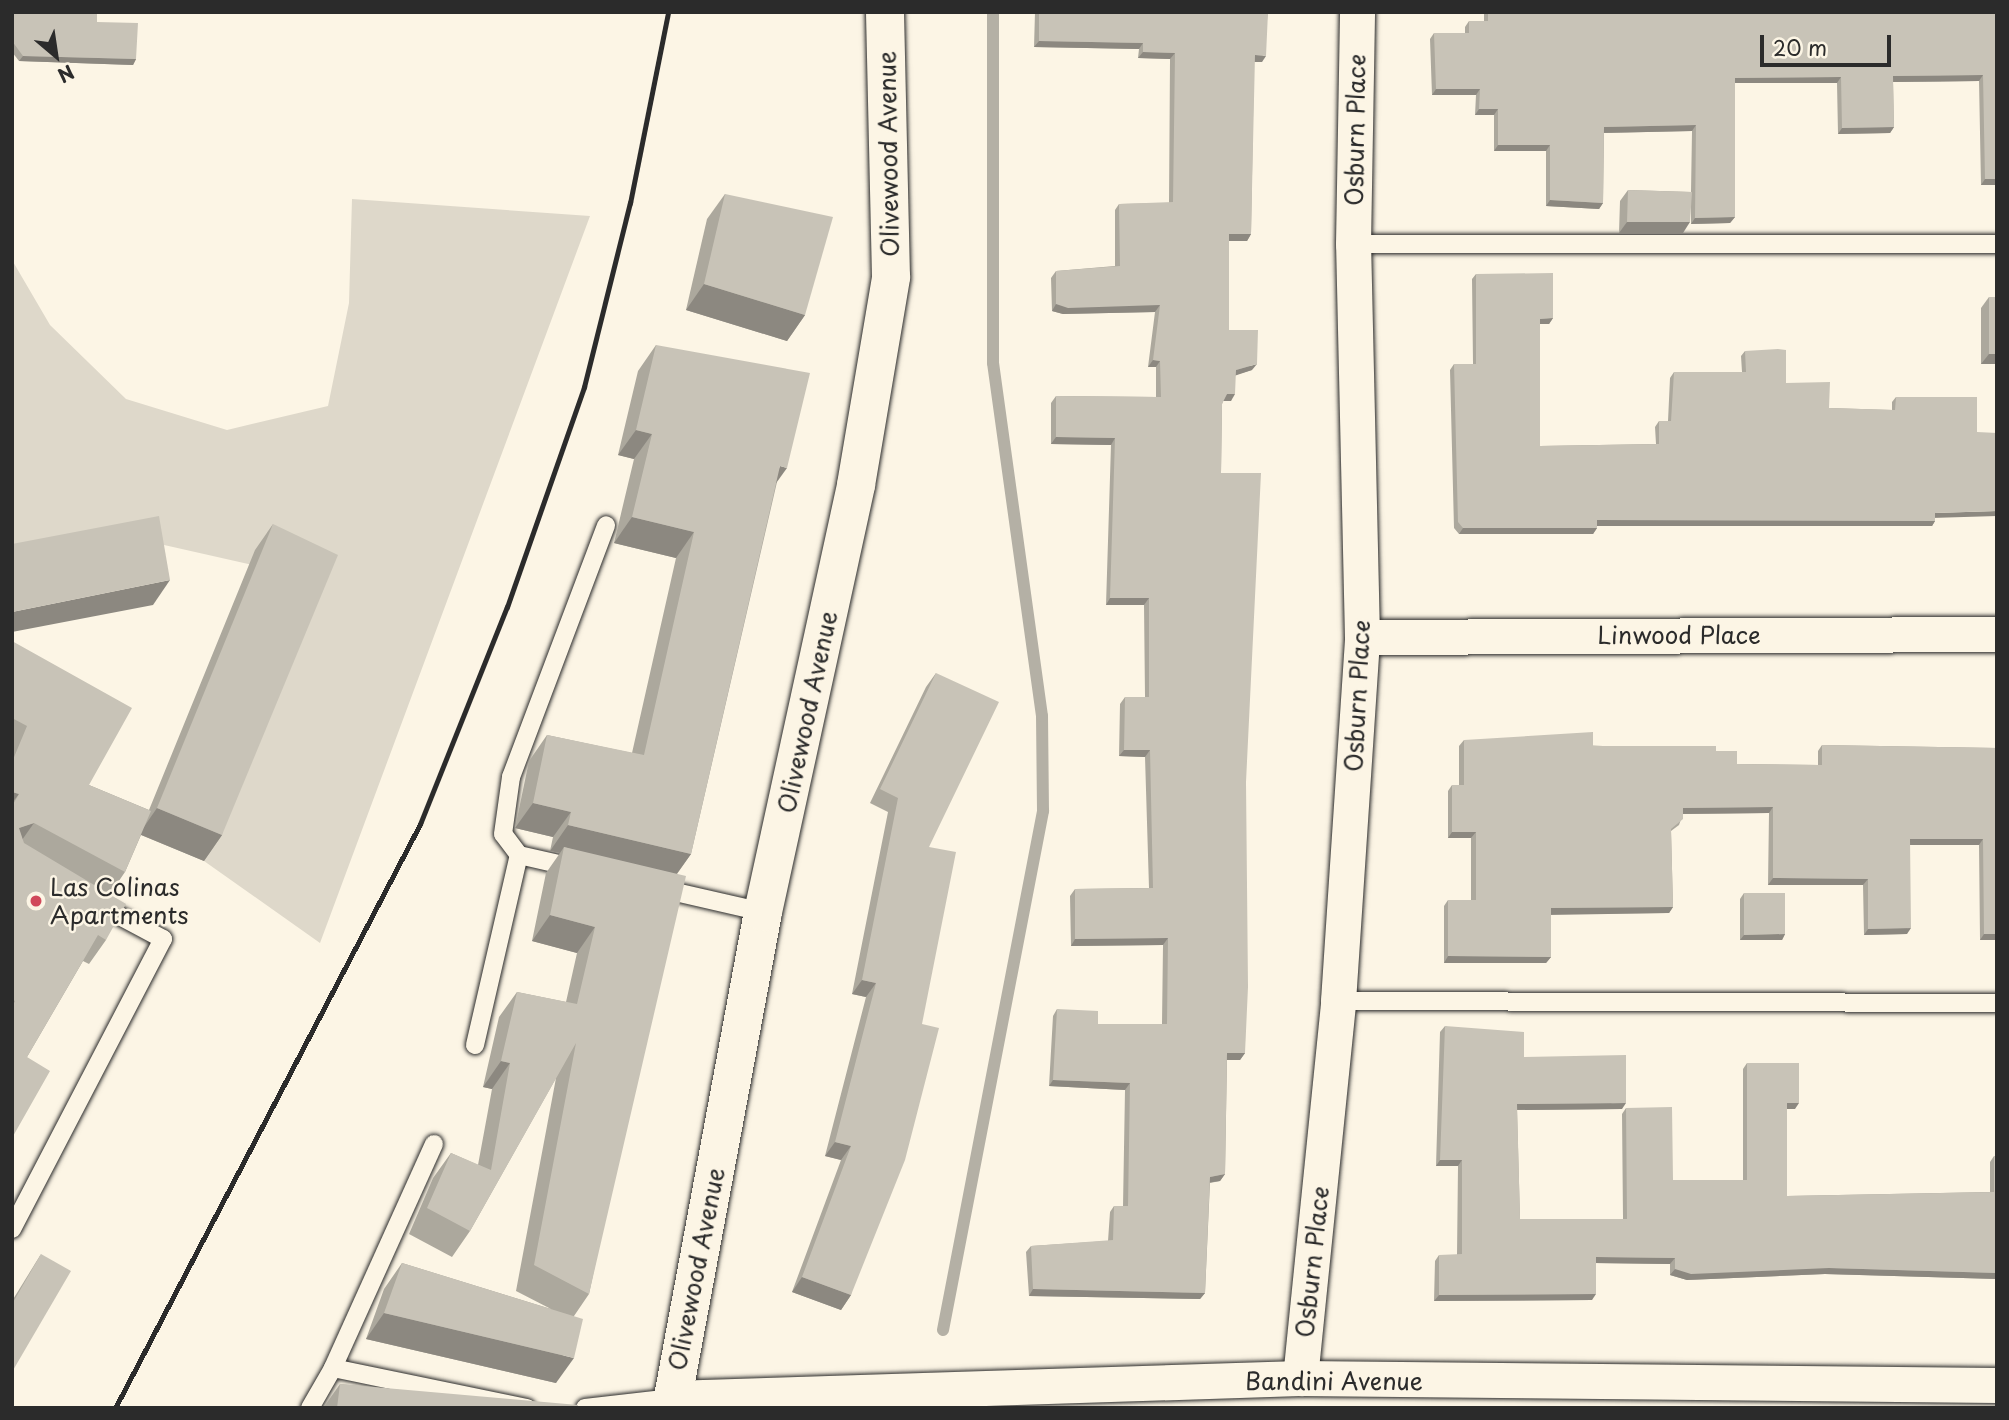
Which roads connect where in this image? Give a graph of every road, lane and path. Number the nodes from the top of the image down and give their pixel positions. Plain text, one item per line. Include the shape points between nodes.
1 (885, 12) edge
2 (1357, 12) edge
3 (1353, 244) junction
4 (1997, 244) edge
5 (606, 525) dead end
6 (1997, 634) edge
7 (1362, 637) junction
8 (519, 855) junction
9 (592, 872) edge
10 (644, 884) edge
11 (82, 895) edge
12 (764, 912) junction
13 (1338, 1001) junction
14 (1997, 1003) edge
15 (475, 1045) dead end
16 (434, 1144) dead end
17 (12, 1230) edge
18 (333, 1368) junction
19 (1300, 1378) junction
20 (1997, 1385) edge
21 (672, 1403) edge
22 (310, 1408) edge
23 (527, 1408) edge
24 (585, 1408) edge

1 - 12 main road, Olivewood Avenue via 891,277 856,485
2 - 3 street, Osburn Place
3 - 4 lane
3 - 7 street, Osburn Place
5 - 8 lane via 511,777 503,834
6 - 7 street, Linwood Place
7 - 13 street, Osburn Place
8 - 9 lane
8 - 15 lane
10 - 12 lane
11 - 17 lane via 163,939
12 - 21 main road, Olivewood Avenue
13 - 14 lane
13 - 19 street, Osburn Place
16 - 18 lane
18 - 22 lane
18 - 23 lane
19 - 20 street, Bandini Avenue
19 - 21 street, Bandini Avenue
21 - 24 lane

